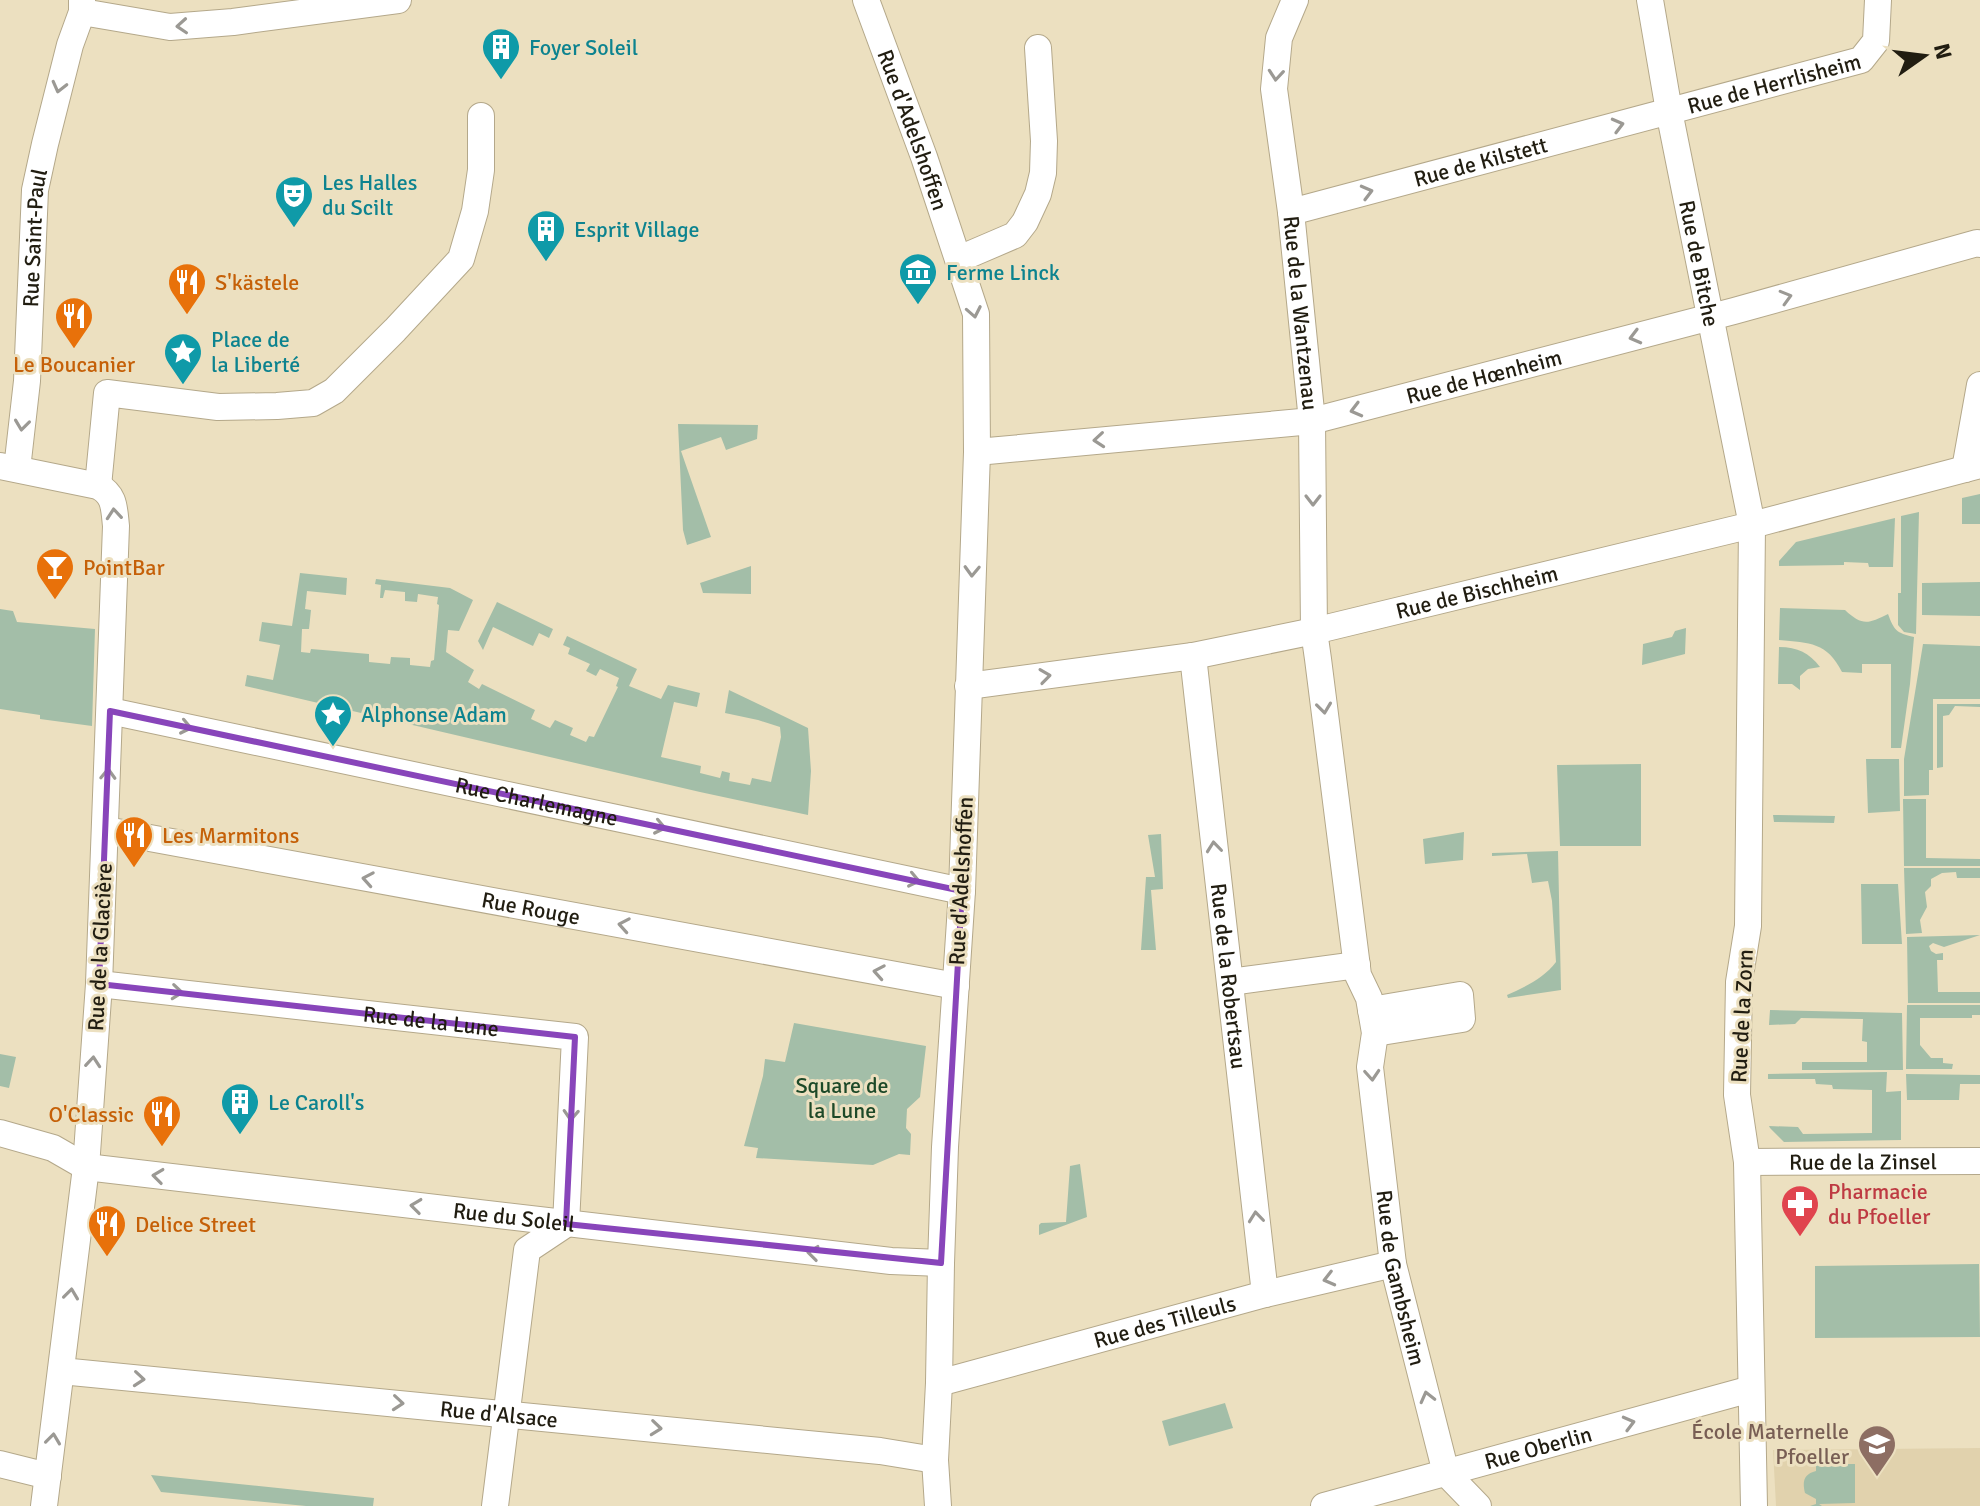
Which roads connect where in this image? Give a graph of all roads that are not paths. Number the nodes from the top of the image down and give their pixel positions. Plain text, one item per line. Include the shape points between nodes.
1 (398, 0) edge
2 (866, 0) edge
3 (1295, 0) edge
4 (1650, 0) edge
5 (1878, 0) edge
6 (82, 6) edge
7 (234, 11) edge
8 (1038, 48) dead end
9 (1669, 111) junction
10 (481, 116) dead end
11 (1291, 212) junction
12 (1980, 244) edge
13 (959, 259) junction
14 (1710, 317) junction
15 (1980, 385) edge
16 (1312, 421) junction
17 (977, 452) junction
18 (1973, 467) edge
19 (5, 470) edge
20 (98, 486) junction
21 (1752, 525) junction
22 (1314, 631) junction
23 (1193, 656) junction
24 (968, 686) junction
25 (110, 711) junction
26 (106, 830) junction
27 (962, 891) junction
28 (1357, 965) junction
29 (1230, 982) junction
30 (99, 984) junction
31 (956, 986) junction
32 (0, 1133) edge
33 (1980, 1161) edge
34 (1747, 1162) junction
35 (86, 1167) junction
36 (566, 1224) junction
37 (941, 1263) junction
38 (1393, 1264) junction
39 (1265, 1294) junction
40 (61, 1371) junction
41 (939, 1383) junction
42 (1751, 1389) junction
43 (505, 1413) junction
44 (935, 1460) junction
45 (0, 1464) edge
46 (1446, 1473) junction
47 (48, 1476) junction
48 (44, 1506) edge
49 (495, 1506) edge
50 (938, 1506) edge
51 (1324, 1506) edge
52 (1478, 1506) edge
53 (1754, 1506) edge

1 - 7 street
2 - 13 street, Rue d'Adelshoffen
3 -> 11 street, Rue de la Wantzenau via 1279,38 1274,89
4 - 9 street, Rue de Bitche
5 - 9 street, Rue de Herrlisheim via 1876,41 1861,60
7 -> 6 street via 170,27
6 -> 19 street, Rue Saint-Paul via 35,190 27,381
8 - 13 street via 1044,141 1038,194 1015,235
11 -> 9 street, Rue de Kilstett
9 - 14 street, Rue de Bitche
10 - 20 street via 481,170 461,259 334,391 313,403 218,407 107,393
11 - 16 street, Rue de la Wantzenau
14 -> 12 street, Rue de Hœnheim
13 -> 17 street, Rue d'Adelshoffen via 976,314
14 -> 16 street, Rue de Hœnheim
14 - 21 street, Rue de Bitche
15 - 18 street
16 -> 17 street, Rue de Hœnheim
16 -> 22 street, Rue de la Wantzenau
17 -> 24 street, Rue d'Adelshoffen
18 - 21 street, Rue de Bischheim
19 - 20 street
25 -> 20 street, Rue de la Glacière via 116,526 114,503
21 - 22 street, Rue de Bischheim
21 - 34 street, Rue de la Zorn via 1748,926 1739,982 1737,1095
22 - 23 street, Rue de Bischheim
22 -> 28 street, Rue de Gambsheim
24 -> 23 street, Rue de Bischheim
29 -> 23 street, Rue de la Robertsau
24 - 27 street, Rue d'Adelshoffen
26 -> 25 street, Rue de la Glacière
25 -> 27 street, Rue Charlemagne
26 - 30 street, Rue de la Glacière
31 -> 26 street, Rue Rouge
27 - 31 street, Rue d'Adelshoffen
28 - 29 street
28 -> 38 street, Rue de Gambsheim via 1373,1022 1370,1067
39 -> 29 street, Rue de la Robertsau
35 -> 30 street, Rue de la Glacière
30 -> 36 street, Rue de la Lune via 575,1037
31 - 37 street, Rue d'Adelshoffen
32 - 35 street via 53,1148
33 - 34 street, Rue de la Zinsel
34 - 42 street, Rue de la Zorn
36 -> 35 street, Rue du Soleil
40 -> 35 street, Rue de la Glacière
37 -> 36 street, Rue du Soleil
36 - 43 street via 527,1250
37 - 41 street, Rue d'Adelshoffen
38 -> 39 street, Rue des Tilleuls
46 -> 38 street, Rue de Gambsheim
39 - 41 street, Rue des Tilleuls
40 -> 43 street, Rue d'Alsace
47 -> 40 street, Rue de la Glacière
41 - 44 street, Rue d'Adelshoffen
46 -> 42 street, Rue Oberlin
42 - 53 street, Rue de la Zorn
43 -> 44 street, Rue d'Alsace
43 - 49 street
44 - 50 street, Rue d'Adelshoffen
45 - 47 street
46 - 51 street, Rue Oberlin
46 - 52 street, Rue de Gambsheim
47 - 48 street, Rue de la Glacière

